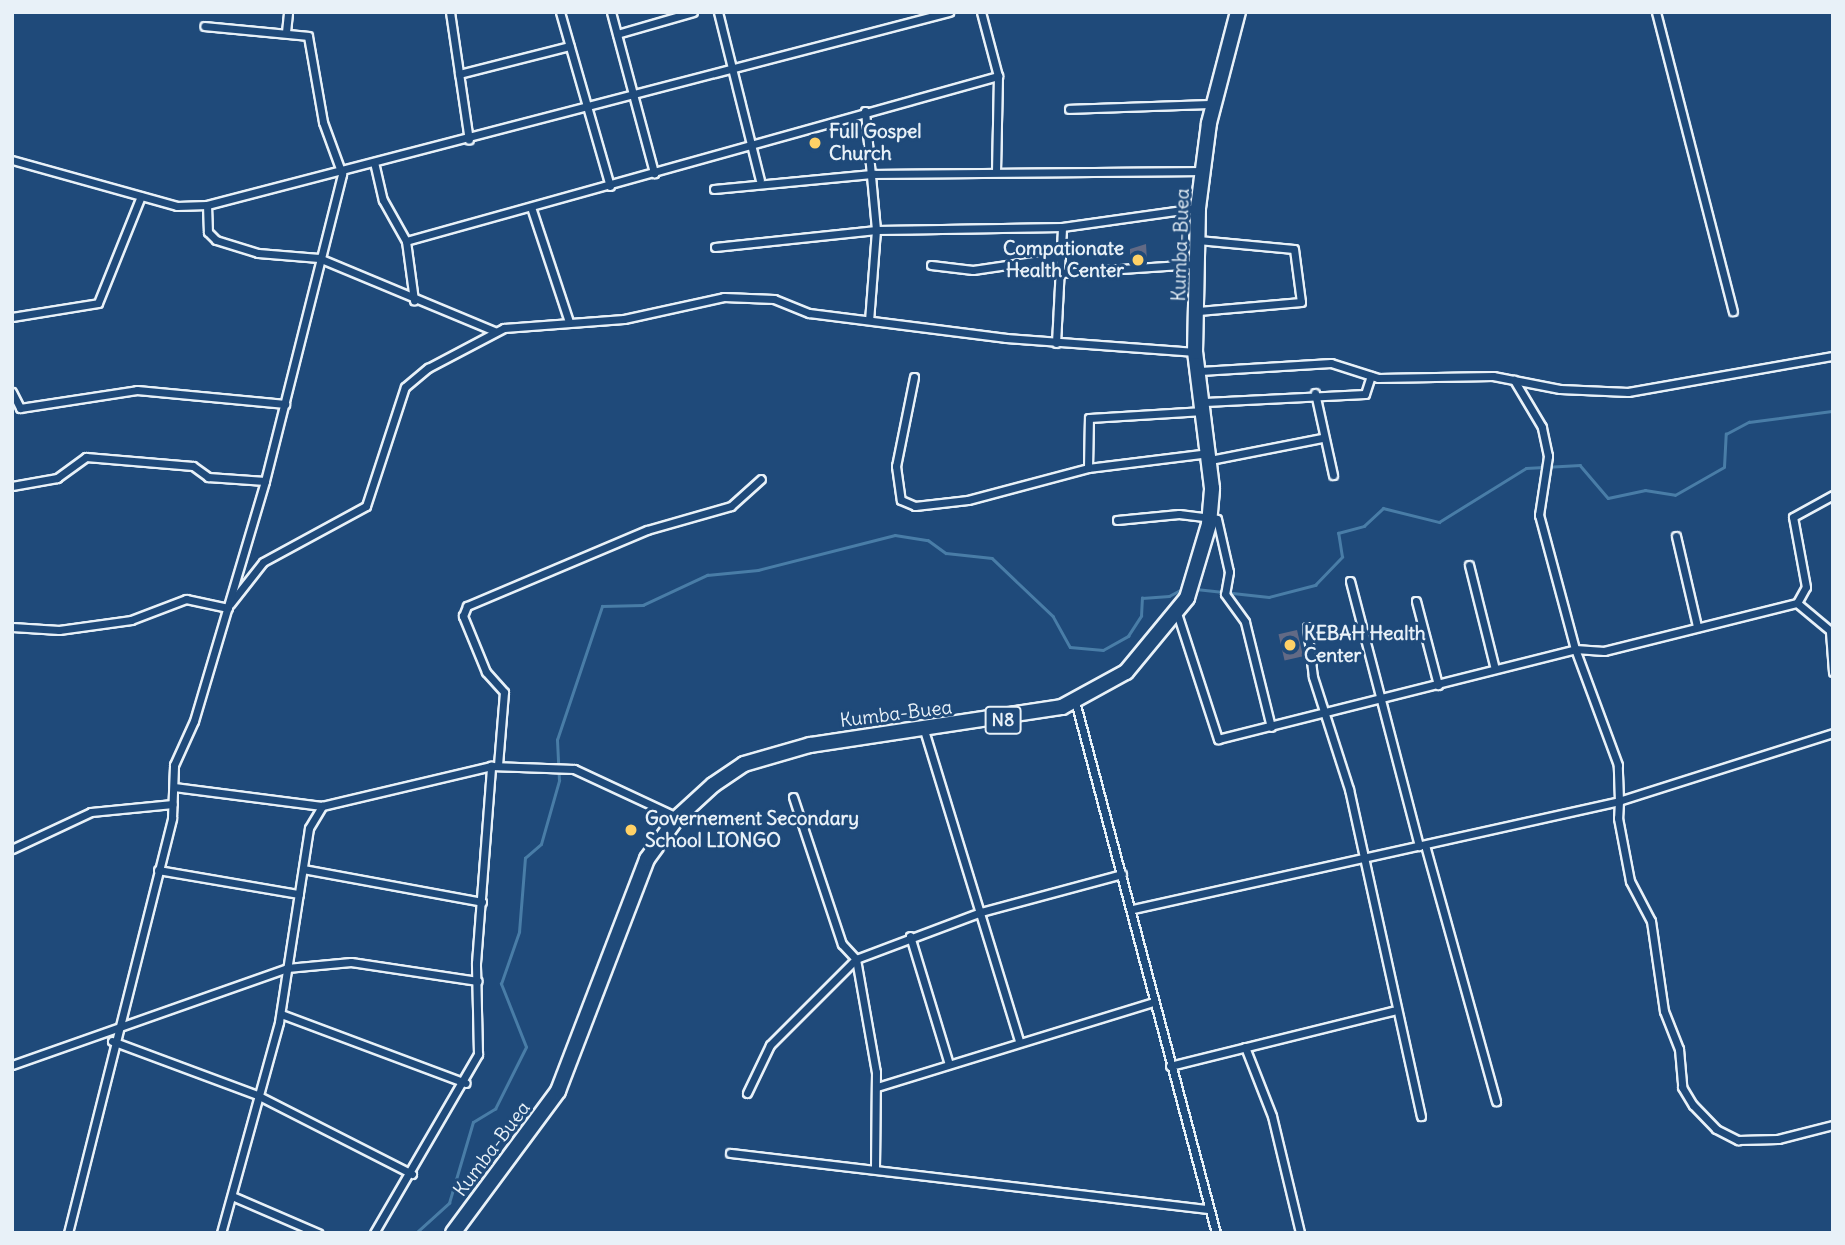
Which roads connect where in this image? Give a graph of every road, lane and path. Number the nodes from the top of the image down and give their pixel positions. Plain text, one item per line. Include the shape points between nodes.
1 (288, 12) edge
2 (450, 12) edge
3 (560, 12) edge
4 (611, 12) edge
5 (693, 12) edge
6 (718, 12) edge
7 (949, 12) edge
8 (981, 12) edge
9 (1238, 12) edge
10 (1657, 12) edge
11 (204, 26) dead end
12 (286, 32) junction
13 (617, 34) junction
14 (570, 46) junction
15 (734, 68) junction
16 (459, 74) junction
17 (998, 76) junction
18 (634, 95) junction
19 (1213, 104) junction
20 (588, 107) junction
21 (1069, 109) dead end
22 (865, 111) junction
23 (469, 140) junction
24 (751, 141) junction
25 (12, 160) edge
26 (374, 162) junction
27 (996, 170) junction
28 (1203, 172) junction
29 (654, 173) junction
30 (342, 174) junction
31 (874, 174) junction
32 (760, 180) junction
33 (610, 186) junction
34 (714, 188) dead end
35 (141, 196) junction
36 (207, 205) junction
37 (1198, 208) junction
38 (532, 210) junction
39 (1062, 227) junction
40 (876, 230) junction
41 (1198, 240) junction
42 (406, 241) junction
43 (715, 247) dead end
44 (1061, 257) junction
45 (319, 258) junction
46 (1197, 264) junction
47 (931, 265) dead end
48 (1061, 273) junction
49 (414, 300) junction
50 (1198, 311) junction
51 (1734, 311) dead end
52 (12, 317) edge
53 (869, 320) junction
54 (569, 322) junction
55 (494, 331) junction
56 (1056, 343) junction
57 (1195, 352) junction
58 (1833, 356) edge
59 (1200, 371) junction
60 (1371, 376) junction
61 (914, 377) dead end
62 (1514, 380) junction
63 (12, 392) edge
64 (1315, 393) junction
65 (285, 404) junction
66 (1205, 407) junction
67 (1322, 438) junction
68 (1210, 456) junction
69 (1088, 468) junction
70 (1333, 475) dead end
71 (761, 479) dead end
72 (265, 481) junction
73 (12, 486) edge
74 (1833, 495) edge
75 (1210, 515) junction
76 (1117, 520) dead end
77 (1676, 536) dead end
78 (1469, 565) dead end
79 (1350, 581) dead end
80 (1416, 601) dead end
81 (1797, 603) junction
82 (228, 608) junction
83 (1177, 612) junction
84 (1697, 626) junction
85 (12, 627) edge
86 (1307, 628) dead end
87 (1831, 633) edge
88 (1575, 649) junction
89 (1495, 669) junction
90 (1833, 672) edge
91 (1438, 685) junction
92 (1383, 699) junction
93 (1075, 701) junction
94 (1325, 714) junction
95 (1271, 727) junction
96 (924, 730) junction
97 (1833, 733) edge
98 (494, 766) junction
99 (174, 787) junction
100 (793, 797) dead end
101 (1619, 801) junction
102 (173, 804) junction
103 (322, 806) junction
104 (677, 818) junction
105 (1422, 845) junction
106 (12, 849) edge
107 (1362, 858) junction
108 (303, 869) junction
109 (158, 870) junction
110 (1122, 874) junction
111 (299, 894) junction
112 (482, 902) junction
113 (1133, 909) junction
114 (981, 912) junction
115 (910, 936) junction
116 (856, 959) junction
117 (287, 968) junction
118 (478, 982) junction
119 (1154, 1002) junction
120 (1393, 1011) junction
121 (281, 1014) junction
122 (113, 1037) junction
123 (1019, 1041) junction
124 (1245, 1047) junction
125 (949, 1064) junction
126 (12, 1065) edge
127 (1170, 1066) junction
128 (466, 1083) junction
129 (877, 1087) junction
130 (747, 1093) dead end
131 (257, 1096) junction
132 (1496, 1101) dead end
133 (1421, 1116) dead end
134 (1833, 1125) edge
135 (730, 1153) dead end
136 (875, 1169) junction
137 (412, 1174) junction
138 (232, 1196) junction
139 (1209, 1209) junction
140 (68, 1233) edge
141 (221, 1233) edge
142 (318, 1233) edge
143 (374, 1233) edge
144 (453, 1233) edge
145 (1216, 1233) edge
146 (1300, 1233) edge

1 - 12 street
2 - 16 street
3 - 14 street
4 - 13 street
5 - 13 street
6 - 15 street
7 - 15 street
8 - 17 street
9 - 19 highway, Kumba-Buea / N8
10 - 51 street
11 - 12 street
12 - 30 street via 311,39 323,122
13 - 18 street
14 - 16 street
14 - 20 street
15 - 18 street
15 - 24 street
16 - 23 street
17 - 22 street
17 - 27 street
18 - 20 street
18 - 29 street
19 - 21 street
19 - 28 highway, Kumba-Buea / N8
20 - 23 street
20 - 33 street
22 - 24 street
22 - 31 street
23 - 26 street
24 - 29 street
24 - 32 street
25 - 35 street
26 - 30 street
26 - 42 street via 383,200
27 - 28 street
27 - 31 street
28 - 37 highway, Kumba-Buea / N8
29 - 33 street
30 - 36 street
30 - 45 street
31 - 32 street
31 - 40 street
32 - 34 street
33 - 38 street
35 - 36 street
35 - 52 street via 101,300
36 - 45 street via 208,232 216,240 258,253
37 - 39 street
37 - 41 highway, Kumba-Buea / N8
38 - 42 street
38 - 54 street
39 - 40 street
39 - 44 street
40 - 43 street
40 - 53 street
41 - 46 highway, Kumba-Buea / N8
41 - 50 street via 1294,249 1301,302
42 - 49 street
44 - 47 street via 973,270
44 - 48 street
45 - 49 street
45 - 65 street
46 - 48 street
46 - 50 highway, Kumba-Buea / N8
48 - 56 street
49 - 55 street via 445,306
50 - 57 highway, Kumba-Buea / N8
53 - 54 street via 809,313 774,299 724,297 630,318
53 - 56 street
54 - 55 street
55 - 82 street via 405,387 366,506 263,562
56 - 57 street
57 - 59 highway, Kumba-Buea / N8
58 - 62 street via 1636,392
59 - 60 street via 1331,363
59 - 66 highway, Kumba-Buea / N8
60 - 62 street
60 - 64 street via 1365,394
61 - 69 street via 896,466 906,504 968,500
62 - 88 street via 1542,427 1548,456 1539,515
63 - 65 street via 20,408 137,390
64 - 66 street
64 - 67 street
65 - 72 street
66 - 68 highway, Kumba-Buea / N8
66 - 69 street via 1086,419
67 - 68 street
67 - 70 street
68 - 69 street
68 - 75 highway, Kumba-Buea / N8
71 - 98 street via 731,506 647,530 467,606 463,615 486,672 504,692
72 - 73 street via 208,477 194,466 86,457 57,478
72 - 82 street
74 - 81 street via 1793,517 1806,587
75 - 76 street
75 - 83 highway, Kumba-Buea / N8 via 1195,580
75 - 95 street via 1217,519 1229,572 1225,594 1245,622
77 - 84 street
78 - 89 street
79 - 92 street
80 - 91 street
81 - 84 street
81 - 87 street
82 - 85 street via 186,599 131,620 59,630
82 - 99 street via 174,765
83 - 93 highway, Kumba-Buea / N8 via 1126,672
83 - 95 street via 1214,739
84 - 88 street via 1594,653
86 - 94 street
87 - 90 street
88 - 89 street
88 - 101 street via 1618,765
89 - 91 street
91 - 92 street
92 - 94 street
92 - 105 street
93 - 96 highway, Kumba-Buea / N8 via 1002,720
93 - 110 street
94 - 95 street
94 - 107 street
96 - 104 highway, Kumba-Buea / N8 via 810,745 744,764
96 - 114 street
97 - 101 street
98 - 103 street
98 - 104 street via 588,773
98 - 112 street
99 - 102 street
99 - 103 street
100 - 116 street via 842,944
101 - 105 street
101 - 134 street via 1630,881 1651,921 1664,1011 1679,1049 1682,1087 1693,1105 1716,1129 1738,1140 1778,1139
102 - 106 street via 91,813
102 - 109 street
103 - 108 street via 309,828
104 - 144 highway, Kumba-Buea / N8 via 643,867 558,1091
105 - 107 street
105 - 132 street
107 - 113 street
107 - 120 street
108 - 111 street
108 - 112 street
109 - 111 street
109 - 122 street
110 - 113 street
110 - 114 street
111 - 117 street
112 - 118 street
113 - 119 street
114 - 115 street
114 - 123 street
115 - 116 street
115 - 125 street
116 - 129 street
116 - 130 street via 770,1045
117 - 118 street via 351,962
117 - 121 street
117 - 122 street
118 - 128 street via 480,1045
119 - 123 street
119 - 127 street
120 - 124 street
120 - 133 street
121 - 128 street
121 - 131 street
122 - 126 street
122 - 131 street
122 - 140 street
123 - 125 street
124 - 127 street
124 - 146 street via 1274,1122
125 - 129 street
127 - 139 street
128 - 137 street
129 - 136 street
131 - 137 street
131 - 138 street
135 - 136 street
136 - 139 street
137 - 143 street
138 - 141 street
138 - 142 street
139 - 145 street

